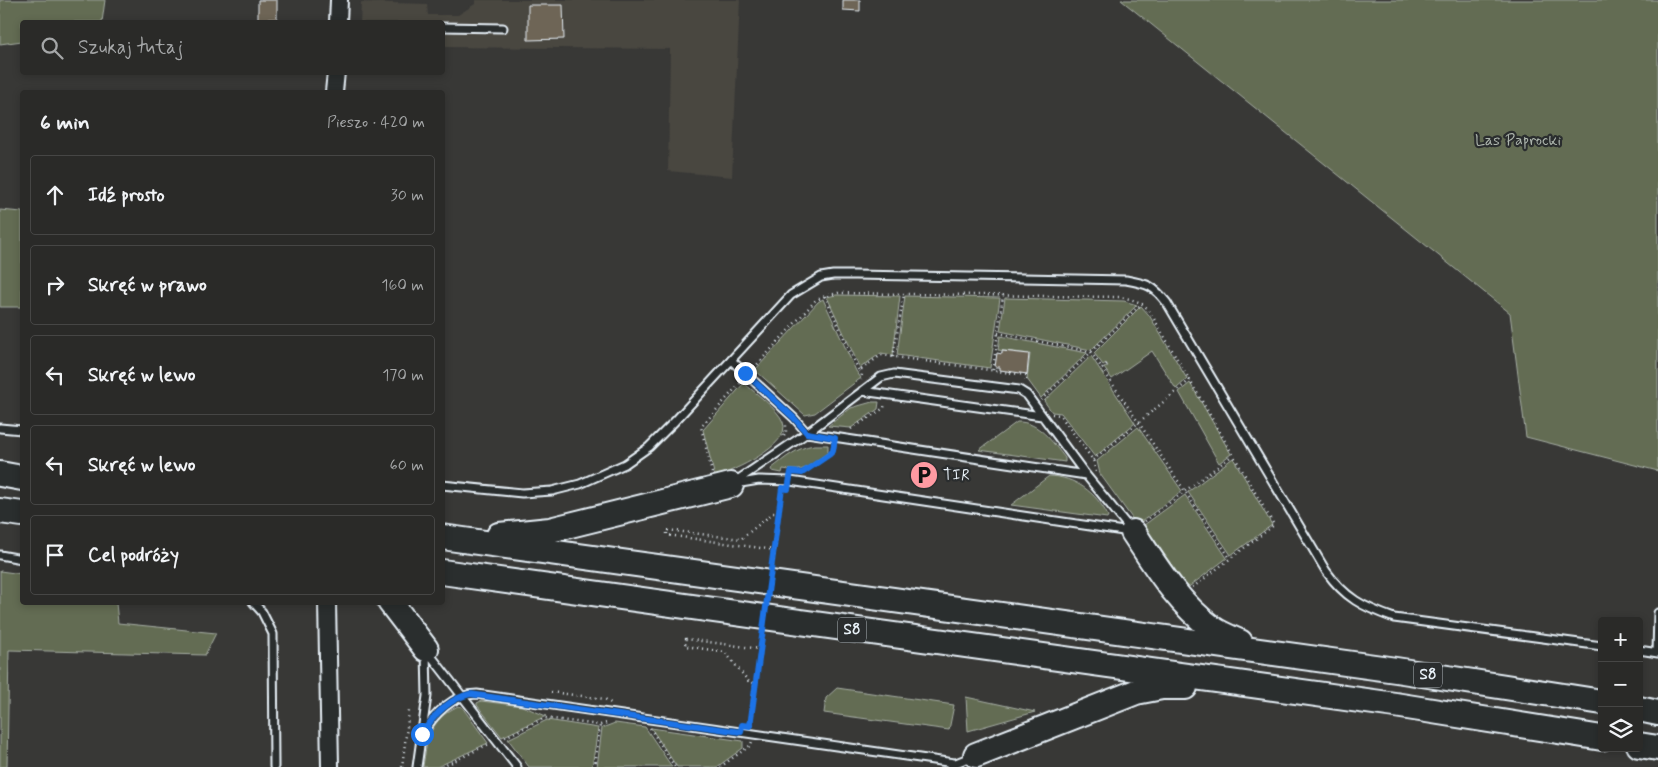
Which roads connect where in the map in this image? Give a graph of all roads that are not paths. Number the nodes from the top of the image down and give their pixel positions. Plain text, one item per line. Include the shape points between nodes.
1 (339, 0) edge
2 (338, 20) edge
3 (445, 27) edge
4 (503, 28) dead end
5 (336, 75) edge
6 (334, 90) edge
7 (731, 360) junction
8 (862, 391) junction
9 (1042, 416) junction
10 (0, 428) edge
11 (20, 430) edge
12 (807, 433) junction
13 (0, 474) edge
14 (1086, 475) junction
15 (20, 478) edge
16 (722, 482) junction
17 (445, 485) edge
18 (0, 511) edge
19 (20, 514) edge
20 (1138, 527) junction
21 (449, 538) edge
22 (0, 556) edge
23 (20, 559) edge
24 (445, 572) edge
25 (256, 605) edge
26 (327, 605) edge
27 (392, 605) edge
28 (1658, 614) edge
29 (1598, 645) edge
30 (426, 649) junction
31 (1255, 650) junction
32 (1643, 651) edge
33 (1657, 653) edge
34 (1262, 686) junction
35 (461, 696) junction
36 (1598, 701) edge
37 (1643, 710) edge
38 (1658, 712) edge
39 (422, 734) junction
40 (1598, 737) edge
41 (1643, 746) edge
42 (1658, 748) edge
43 (976, 755) joint
44 (951, 765) edge
45 (274, 767) edge
46 (330, 767) edge
47 (417, 767) edge
48 (517, 767) edge

1 - 2 street
3 - 4 lane
5 - 6 street
7 - 12 lane
7 - 17 lane via 650,447 600,476 580,484 522,493
7 - 29 lane via 791,294 821,277 1126,280 1146,284 1159,292 1167,303 1326,571 1347,595 1367,608 1394,618
8 - 9 lane
8 - 9 lane via 881,377 894,374 1018,390 1027,395
8 - 12 lane
9 - 14 lane
10 - 11 lane
12 - 14 lane
12 - 16 lane
13 - 15 highway
14 - 20 lane
16 - 20 lane via 790,481
16 - 21 highway via 550,530
18 - 19 highway
20 - 31 highway via 1172,591 1213,629
21 - 31 highway, S8
22 - 23 lane
24 - 34 highway, S8
25 - 45 lane via 272,634
26 - 46 street
27 - 30 highway
28 - 33 lane
30 - 35 lane
30 - 39 lane via 427,696
31 - 36 highway, S8
32 - 33 lane
34 - 40 highway, S8
34 - 43 highway via 1162,687 1136,692
35 - 39 lane via 438,712
35 - 44 lane via 478,694
35 - 48 lane
37 - 38 highway
39 - 47 lane
41 - 42 highway
43 - 44 lane

